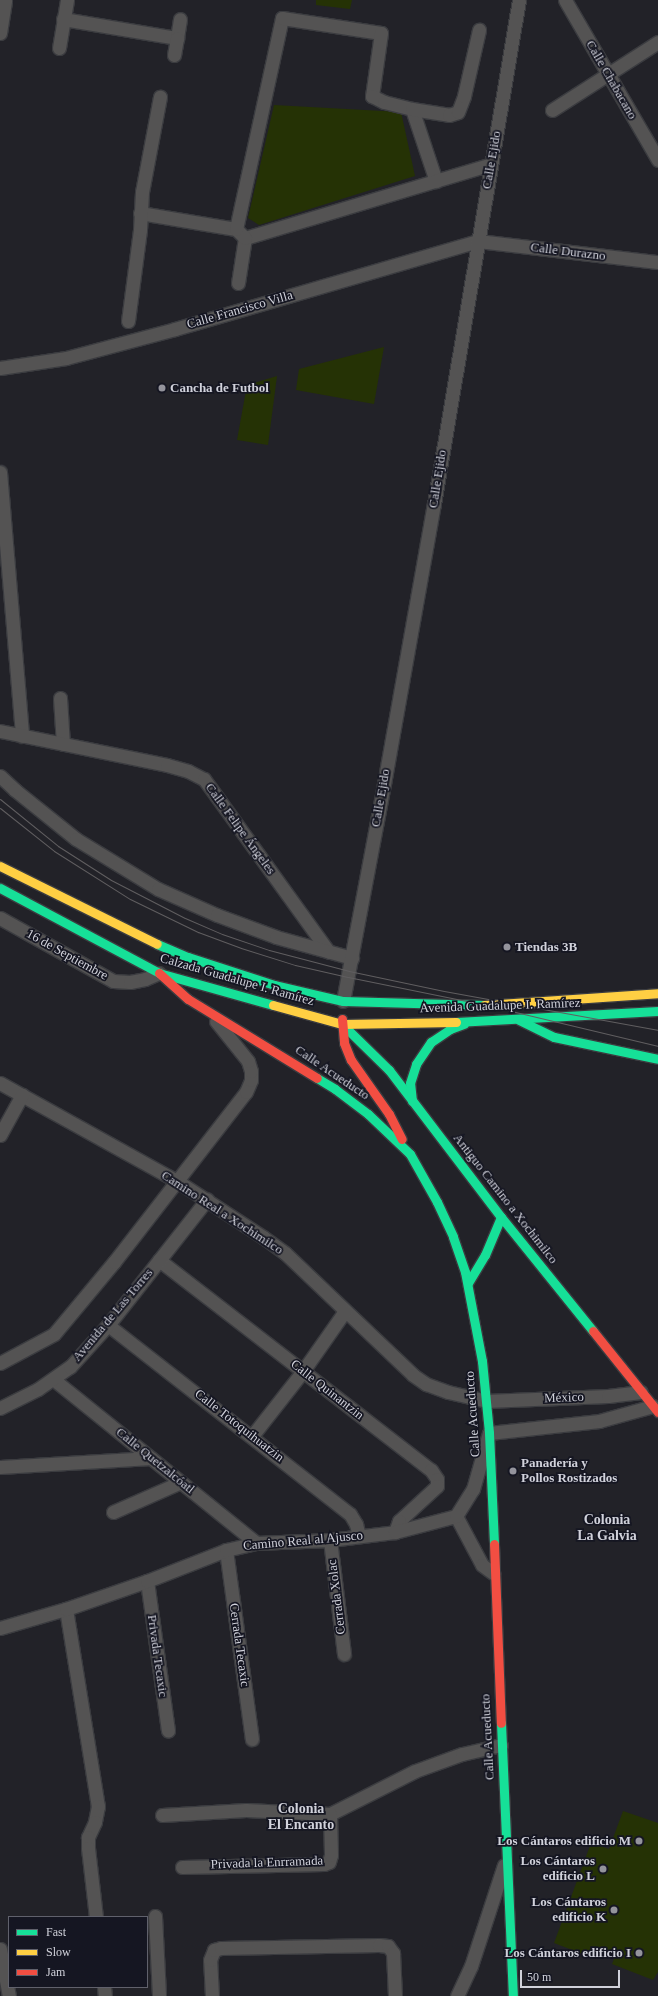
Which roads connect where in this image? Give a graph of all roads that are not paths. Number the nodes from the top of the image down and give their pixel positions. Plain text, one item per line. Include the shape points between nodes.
1 (5, 0) edge
2 (67, 0) edge
3 (519, 0) edge
4 (565, 0) edge
5 (63, 18) junction
6 (180, 19) dead end
7 (479, 30) dead end
8 (0, 33) edge
9 (177, 38) junction
10 (658, 42) edge
11 (59, 48) dead end
12 (174, 54) dead end
13 (608, 75) junction
14 (160, 97) dead end
15 (412, 109) junction
16 (552, 110) dead end
17 (657, 158) edge
18 (491, 164) junction
19 (436, 181) junction
20 (140, 213) junction
21 (241, 234) junction
22 (478, 241) junction
23 (658, 262) edge
24 (238, 283) dead end
25 (128, 321) dead end
26 (0, 368) edge
27 (0, 472) edge
28 (60, 698) dead end
29 (0, 731) edge
30 (22, 736) junction
31 (63, 744) junction
32 (0, 776) edge
33 (0, 866) edge
34 (0, 888) edge
35 (0, 918) edge
36 (329, 952) junction
37 (352, 958) junction
38 (159, 974) junction
39 (658, 993) edge
40 (343, 1001) junction
41 (658, 1011) edge
42 (210, 1013) junction
43 (516, 1019) junction
44 (471, 1022) junction
45 (342, 1024) junction
46 (658, 1059) edge
47 (0, 1083) edge
48 (22, 1095) junction
49 (412, 1101) junction
50 (0, 1135) edge
51 (410, 1154) junction
52 (177, 1180) junction
53 (207, 1199) junction
54 (502, 1217) junction
55 (159, 1260) junction
56 (468, 1283) junction
57 (345, 1311) junction
58 (108, 1325) junction
59 (0, 1363) edge
60 (303, 1371) junction
61 (53, 1380) junction
62 (641, 1392) junction
63 (486, 1401) junction
64 (0, 1408) edge
65 (655, 1409) edge
66 (488, 1433) junction
67 (252, 1436) junction
68 (151, 1458) junction
69 (0, 1467) edge
70 (181, 1482) junction
71 (113, 1512) dead end
72 (456, 1516) junction
73 (395, 1532) junction
74 (359, 1536) junction
75 (330, 1540) junction
76 (256, 1543) junction
77 (226, 1550) junction
78 (493, 1573) junction
79 (147, 1581) junction
80 (66, 1609) junction
81 (0, 1628) edge
82 (344, 1654) dead end
83 (168, 1731) dead end
84 (252, 1739) dead end
85 (501, 1745) junction
86 (330, 1814) junction
87 (162, 1815) dead end
88 (507, 1858) junction
89 (182, 1867) dead end
90 (96, 1916) edge
91 (155, 1916) dead end
92 (0, 1950) edge
93 (9, 1996) edge
94 (159, 1996) edge
95 (212, 1996) edge
96 (396, 1996) edge
97 (457, 1996) edge
98 (513, 1996) edge

1 - 8 street
2 - 5 street
3 - 18 street, Calle Ejido
4 - 13 street, Calle Chabacano
5 - 9 street
5 - 11 street
6 - 9 street
7 - 15 street via 458,112 449,115
9 - 12 street
10 - 13 street
13 - 16 street
13 - 17 street, Calle Chabacano
14 - 20 street
15 - 19 street
15 - 21 street via 372,96 381,33 282,18
18 - 19 street
18 - 22 street, Calle Ejido
19 - 21 street
20 - 21 street
20 - 25 street
21 - 24 street
22 - 23 street, Calle Durazno
22 - 26 street, Calle Francisco Villa via 66,358
22 - 37 street, Calle Ejido via 434,504
27 - 30 street
28 - 31 street
29 - 30 street, Calle Felipe Ángeles
30 - 31 street, Calle Felipe Ángeles
31 - 36 street, Calle Felipe Ángeles via 167,765 204,779
32 - 36 street via 76,839 158,889 217,915
33 - 40 main road, Calzada Guadalupe I. Ramírez via 188,957 274,985
34 - 38 main road, Calzada Guadalupe I. Ramírez
35 - 38 street, 16 de Septiembre via 113,981 130,982
36 - 37 street
37 - 40 street, Calle Ejido
38 - 42 main road, Calle Acueducto via 188,999
38 - 45 main road, Calzada Guadalupe I. Ramírez
39 - 40 main road, Avenida Guadalupe I. Ramírez via 486,1005
40 - 45 main road
41 - 43 main road, Avenida Guadalupe I. Ramírez
42 - 51 main road, Calle Acueducto via 336,1089 368,1114
42 - 52 street via 248,1062 251,1080 246,1092
43 - 44 main road, Avenida Guadalupe I. Ramírez
43 - 46 main road via 554,1037
44 - 45 main road, Avenida Guadalupe I. Ramírez
44 - 49 main road via 450,1029 430,1042 416,1064 410,1083
45 - 49 main road, Antiguo Camino a Xochimilco via 389,1070
45 - 51 main road via 344,1043 351,1060 389,1114
47 - 48 street, Camino Real a Xochimilco
48 - 50 street
48 - 52 street, Camino Real a Xochimilco
49 - 54 main road, Antiguo Camino a Xochimilco
51 - 56 main road, Calle Acueducto via 453,1237
52 - 53 street, Camino Real a Xochimilco
52 - 59 street via 54,1334
53 - 55 street, Avenida de Las Torres
53 - 57 street, Camino Real a Xochimilco via 285,1253
54 - 56 main road
54 - 62 main road, Antiguo Camino a Xochimilco
55 - 58 street, Avenida de Las Torres
55 - 60 street, Calle Quinantzin
56 - 63 main road, Calle Acueducto via 482,1361
57 - 60 street
57 - 63 street, Camino Real a Xochimilco via 413,1375 426,1384
58 - 61 street, Avenida de Las Torres via 70,1367
58 - 67 street, Calle Totoquihuatzin
60 - 67 street
60 - 73 street, Calle Quinantzin via 431,1470 437,1479 437,1486 399,1521
61 - 64 street, Avenida de Las Torres
61 - 68 street, Calle Quetzalcóatl
62 - 63 street, México via 608,1396
62 - 65 main road, Antiguo Camino a Xochimilco
63 - 66 main road, Calle Acueducto
65 - 66 street via 599,1421
66 - 72 street via 473,1489
66 - 78 main road, Calle Acueducto
67 - 74 street, Calle Totoquihuatzin via 350,1514
68 - 69 street
68 - 70 street, Calle Quetzalcóatl
70 - 71 street
70 - 76 street, Calle Quetzalcóatl
72 - 73 street, Camino Real al Ajusco
72 - 78 street via 482,1565
73 - 74 street, Camino Real al Ajusco
74 - 75 street, Camino Real al Ajusco
75 - 76 street, Camino Real al Ajusco
75 - 82 street, Cerrada Xolac
76 - 77 street, Camino Real al Ajusco
77 - 79 street, Camino Real al Ajusco
77 - 84 street, Cerrada Tecaxic
78 - 85 main road, Calle Acueducto
79 - 80 street, Camino Real al Ajusco
79 - 83 street, Privada Tecaxic
80 - 81 street, Camino Real al Ajusco
80 - 90 street via 98,1806 95,1822 88,1837
85 - 86 street via 462,1754 415,1771
85 - 88 main road, Calle Acueducto
86 - 87 street via 246,1810
86 - 89 street, Privada la Enrramada via 331,1855 329,1862 324,1864
88 - 97 street via 471,1966
88 - 98 main road, Calle Acueducto
91 - 94 street
92 - 93 street
95 - 96 street via 210,1960 214,1950 220,1948 378,1945 388,1946 393,1953

